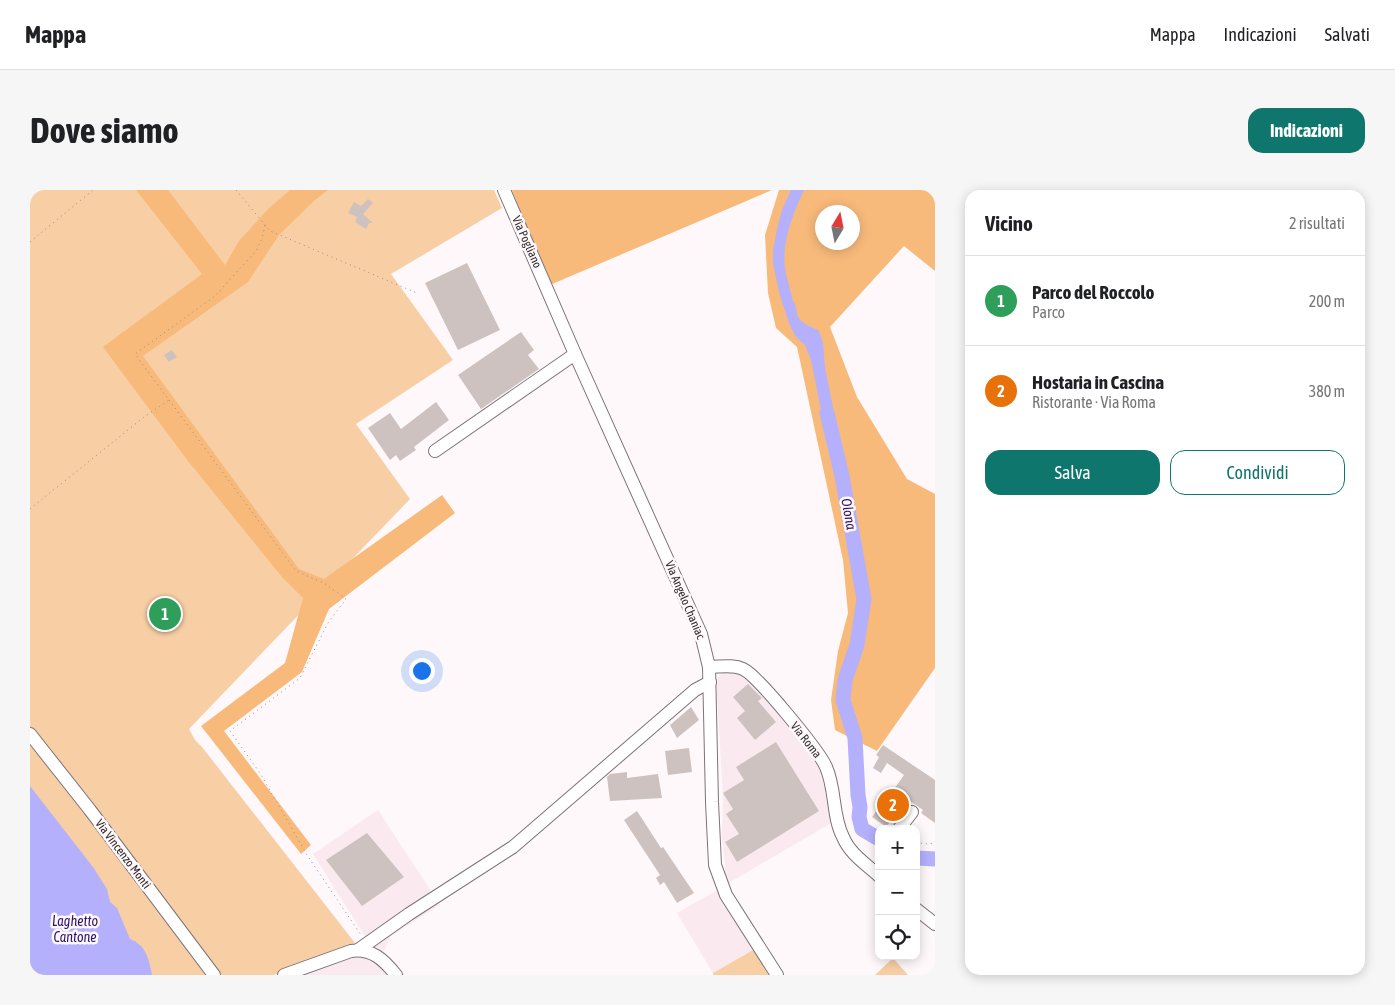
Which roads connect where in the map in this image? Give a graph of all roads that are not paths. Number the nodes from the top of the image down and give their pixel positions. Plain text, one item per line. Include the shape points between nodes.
1 (504, 190) edge
2 (550, 293) joint
3 (575, 354) junction
4 (435, 451) dead end
5 (710, 667) junction
6 (710, 682) junction
7 (30, 734) edge
8 (912, 812) dead end
9 (902, 825) edge
10 (875, 867) edge
11 (920, 912) edge
12 (935, 924) edge
13 (362, 947) junction
14 (214, 975) edge
15 (284, 975) edge
16 (396, 975) edge
17 (777, 975) edge

1 - 2 street, Via Pogliano
2 - 3 street, Via Angelo Chaniac
3 - 4 street
3 - 5 street, Via Angelo Chaniac via 697,625
5 - 6 street, Via Angelo Chaniac
5 - 10 street, Via Roma via 736,666 750,672 807,738 826,766 842,837 854,855
6 - 13 street via 695,690 513,847
6 - 17 street, Via Angelo Chaniac via 715,865 726,895
7 - 14 street, Via Vincenzo Monti
8 - 9 street
11 - 12 street
13 - 15 street
13 - 16 street via 376,954

